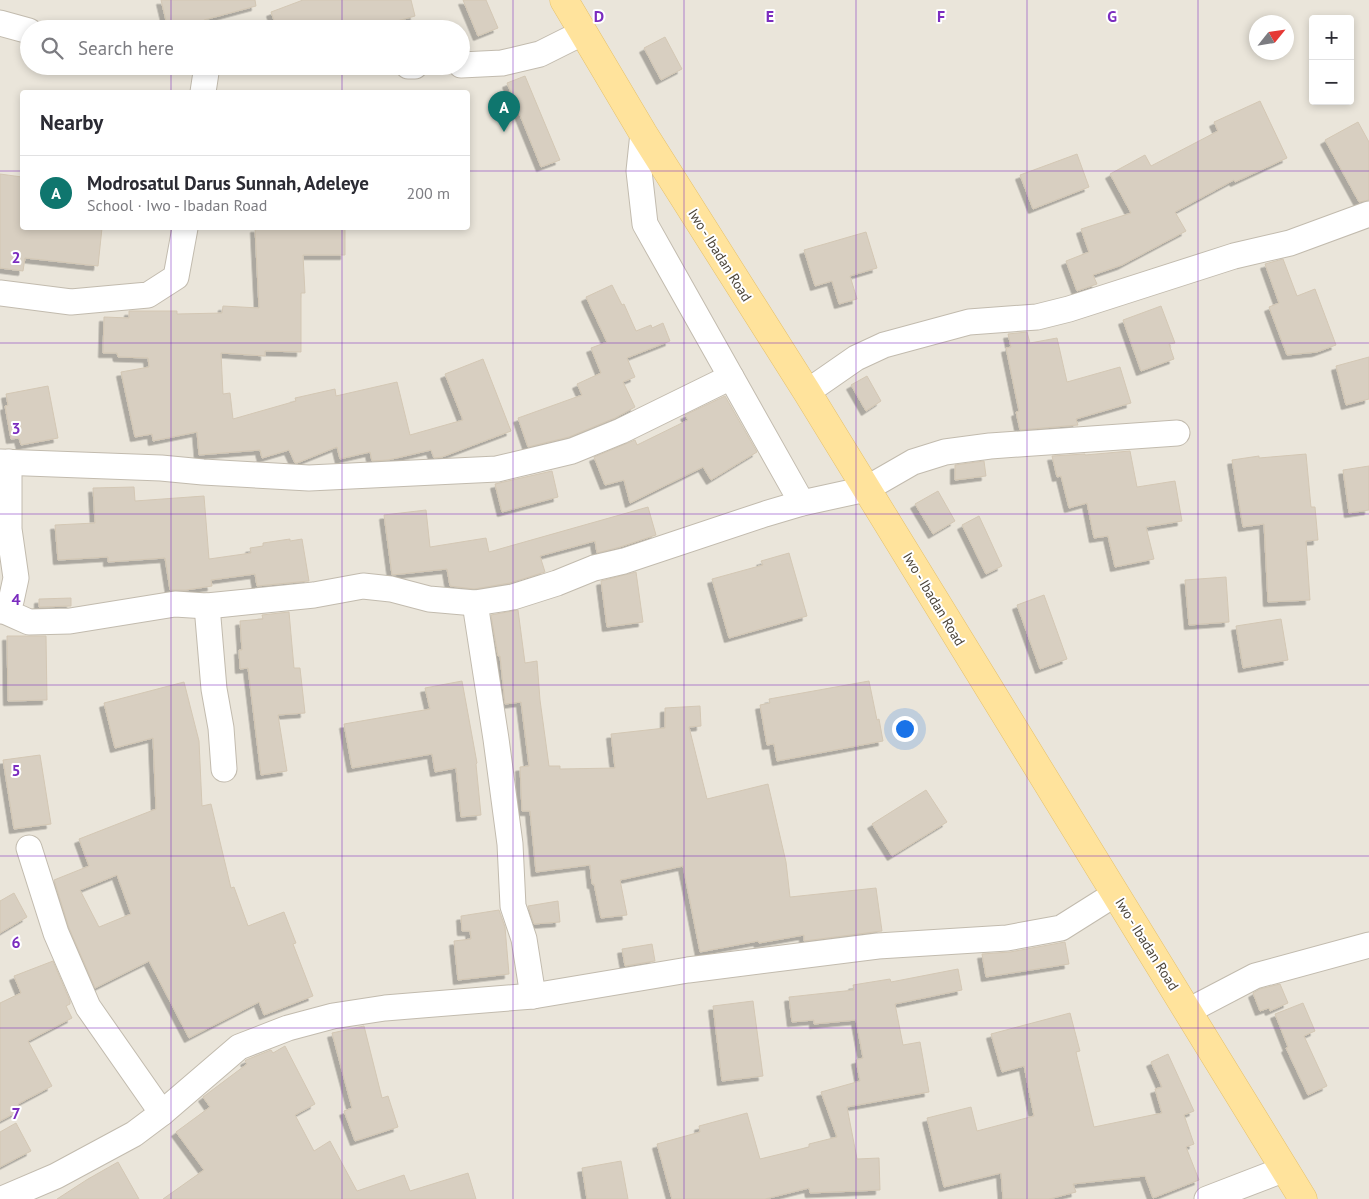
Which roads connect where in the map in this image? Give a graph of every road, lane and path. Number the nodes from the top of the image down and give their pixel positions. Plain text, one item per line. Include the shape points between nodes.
1 (564, 0) edge
2 (0, 23) edge
3 (20, 28) edge
4 (582, 33) junction
5 (470, 65) edge
6 (206, 75) edge
7 (203, 90) edge
8 (643, 133) junction
9 (1369, 214) edge
10 (185, 230) edge
11 (0, 293) edge
12 (731, 377) junction
13 (807, 392) junction
14 (1177, 433) dead end
15 (5, 462) edge
16 (866, 489) junction
17 (802, 503) junction
18 (475, 603) junction
19 (207, 606) junction
20 (1, 610) edge
21 (224, 769) dead end
22 (29, 848) dead end
23 (1116, 894) junction
24 (1369, 945) edge
25 (533, 996) junction
26 (1188, 1011) junction
27 (162, 1113) junction
28 (1284, 1169) junction
29 (2, 1199) edge
30 (1207, 1199) edge
31 (1303, 1199) edge

1 - 4 main road, Iwo - Ibadan Road
2 - 3 street
4 - 5 street via 540,54 502,63
4 - 8 main road, Iwo - Ibadan Road
6 - 7 street
8 - 12 street via 639,171 645,224
8 - 13 main road, Iwo - Ibadan Road
9 - 13 street via 1290,243 1234,256 1069,309 1037,317 969,322 884,345 856,358
10 - 11 street via 176,277 148,295 71,302
12 - 15 street via 621,431 572,451 497,470 309,478
12 - 17 street
13 - 16 main road, Iwo - Ibadan Road
14 - 16 street via 945,452 913,462
15 - 20 street via 16,578 12,601
16 - 17 street
16 - 23 main road, Iwo - Ibadan Road
17 - 18 street via 522,594
18 - 19 street via 429,600 391,589 363,586 314,595
18 - 25 street via 510,844 513,906 524,939
19 - 20 street via 174,604 70,621 29,622
19 - 21 street
22 - 27 street via 56,933 88,1007
23 - 25 street via 1061,928 1007,938 878,946 688,970
23 - 26 main road, Iwo - Ibadan Road
24 - 26 street via 1255,976
25 - 27 street via 385,1008 333,1016 288,1028 239,1047
26 - 28 main road, Iwo - Ibadan Road
27 - 29 street via 134,1134 95,1156
28 - 30 street
28 - 31 main road, Iwo - Ibadan Road

